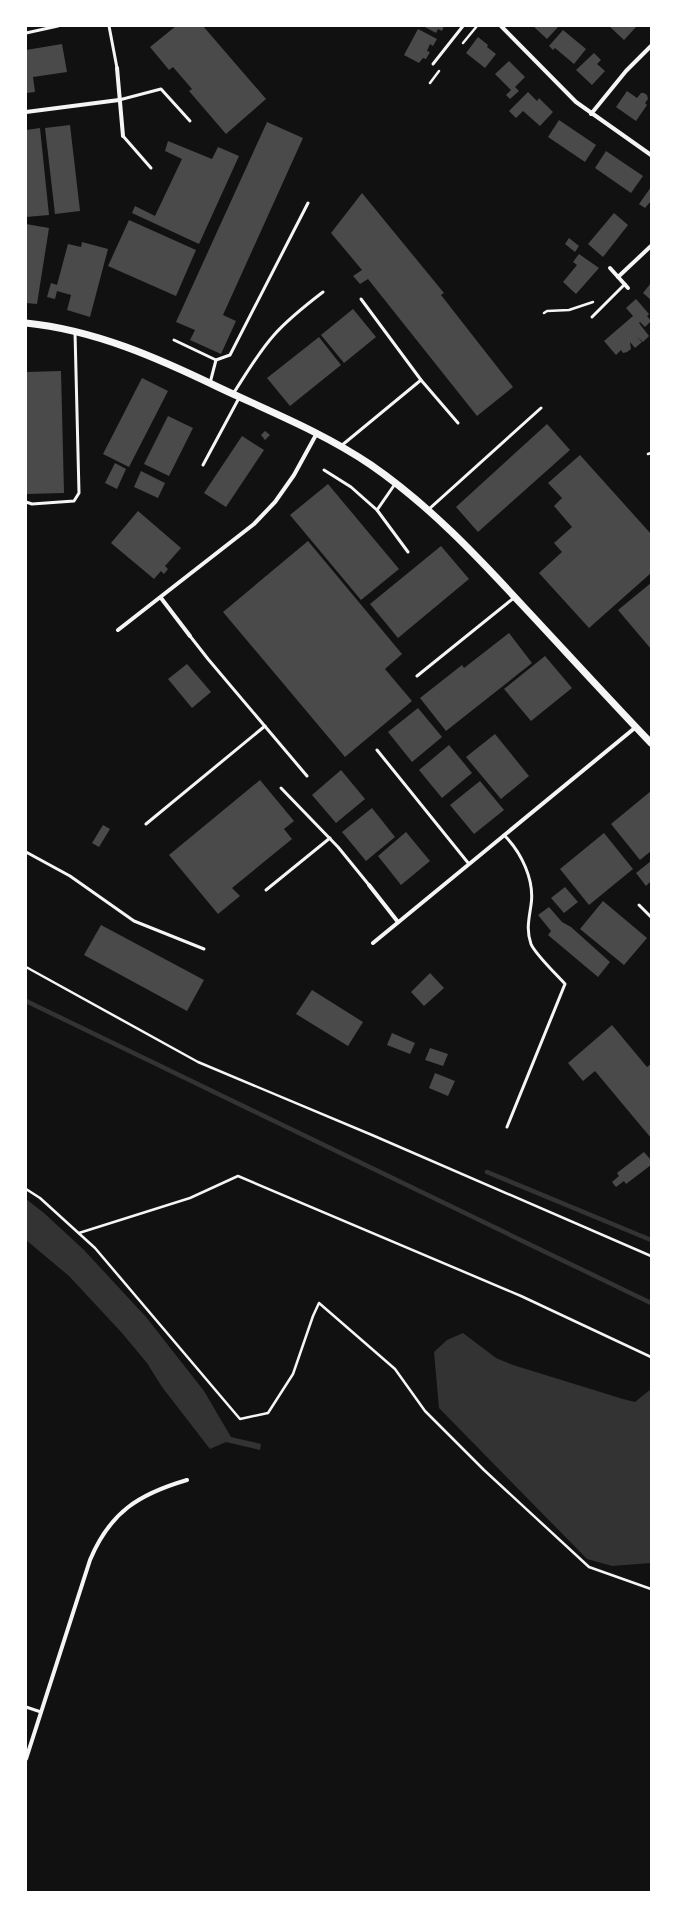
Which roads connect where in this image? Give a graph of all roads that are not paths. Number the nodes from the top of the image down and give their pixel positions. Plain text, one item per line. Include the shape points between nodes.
1 (58, 26) edge
2 (109, 26) edge
3 (463, 26) edge
4 (501, 26) edge
5 (26, 33) edge
6 (651, 46) edge
7 (433, 64) dead end
8 (116, 68) joint
9 (119, 100) junction
10 (26, 112) edge
11 (591, 114) junction
12 (190, 122) dead end
13 (123, 136) joint
14 (651, 155) edge
15 (151, 168) dead end
16 (308, 203) dead end
17 (651, 246) edge
18 (610, 268) dead end
19 (618, 277) junction
20 (627, 286) joint
21 (323, 292) dead end
22 (362, 299) dead end
23 (592, 317) dead end
24 (26, 323) edge
25 (75, 331) junction
26 (174, 340) dead end
27 (216, 360) junction
28 (421, 380) junction
29 (210, 383) junction
30 (236, 396) junction
31 (541, 408) dead end
32 (458, 423) dead end
33 (317, 433) junction
34 (340, 447) junction
35 (203, 465) dead end
36 (324, 470) dead end
37 (395, 484) junction
38 (26, 502) edge
39 (429, 509) junction
40 (377, 510) junction
41 (408, 552) dead end
42 (515, 597) junction
43 (161, 598) junction
44 (118, 630) dead end
45 (190, 636) joint
46 (417, 676) dead end
47 (265, 726) junction
48 (636, 727) junction
49 (651, 743) edge
50 (376, 750) dead end
51 (307, 776) dead end
52 (281, 788) dead end
53 (146, 824) dead end
54 (504, 835) junction
55 (330, 838) junction
56 (26, 852) edge
57 (469, 864) junction
58 (369, 885) joint
59 (266, 890) dead end
60 (639, 905) dead end
61 (651, 917) edge
62 (398, 922) junction
63 (373, 943) dead end
64 (204, 949) dead end
65 (507, 1127) dead end
66 (188, 1480) dead end
67 (26, 1707) edge
68 (41, 1712) junction
69 (26, 1759) edge

1 - 5 lane
2 - 8 lane
3 - 7 lane
4 - 11 street via 565,92
6 - 11 street via 626,71
8 - 9 street
9 - 10 street
9 - 12 lane via 161,89
9 - 13 street
11 - 14 street
13 - 15 lane
16 - 27 lane via 230,355
17 - 19 street
18 - 19 street
19 - 20 street
20 - 23 lane
21 - 30 lane via 273,335 250,367
22 - 28 lane
24 - 25 street
25 - 29 street via 133,350
25 - 38 lane via 79,493 74,501 32,504
26 - 27 lane
27 - 29 lane
28 - 32 lane
28 - 34 lane
29 - 30 street
30 - 33 street
30 - 35 lane
31 - 39 lane
33 - 34 street
33 - 43 street via 294,475 275,502 254,524
34 - 37 street via 371,465
36 - 40 lane via 351,487
37 - 39 street
37 - 40 lane
39 - 42 street
40 - 41 lane
42 - 46 lane
42 - 48 street
43 - 44 street
43 - 45 street
45 - 47 lane
47 - 51 lane
47 - 53 lane
48 - 49 street
48 - 54 street
50 - 57 lane
52 - 55 lane
54 - 57 street
54 - 65 lane via 513,844 530,880 532,903 527,928 532,946 565,984
55 - 58 lane
55 - 59 lane
56 - 64 lane via 70,876 134,922
57 - 62 street
58 - 62 street
60 - 61 lane
62 - 63 street
66 - 68 street via 169,1486 129,1506 99,1538
67 - 68 lane
68 - 69 street

